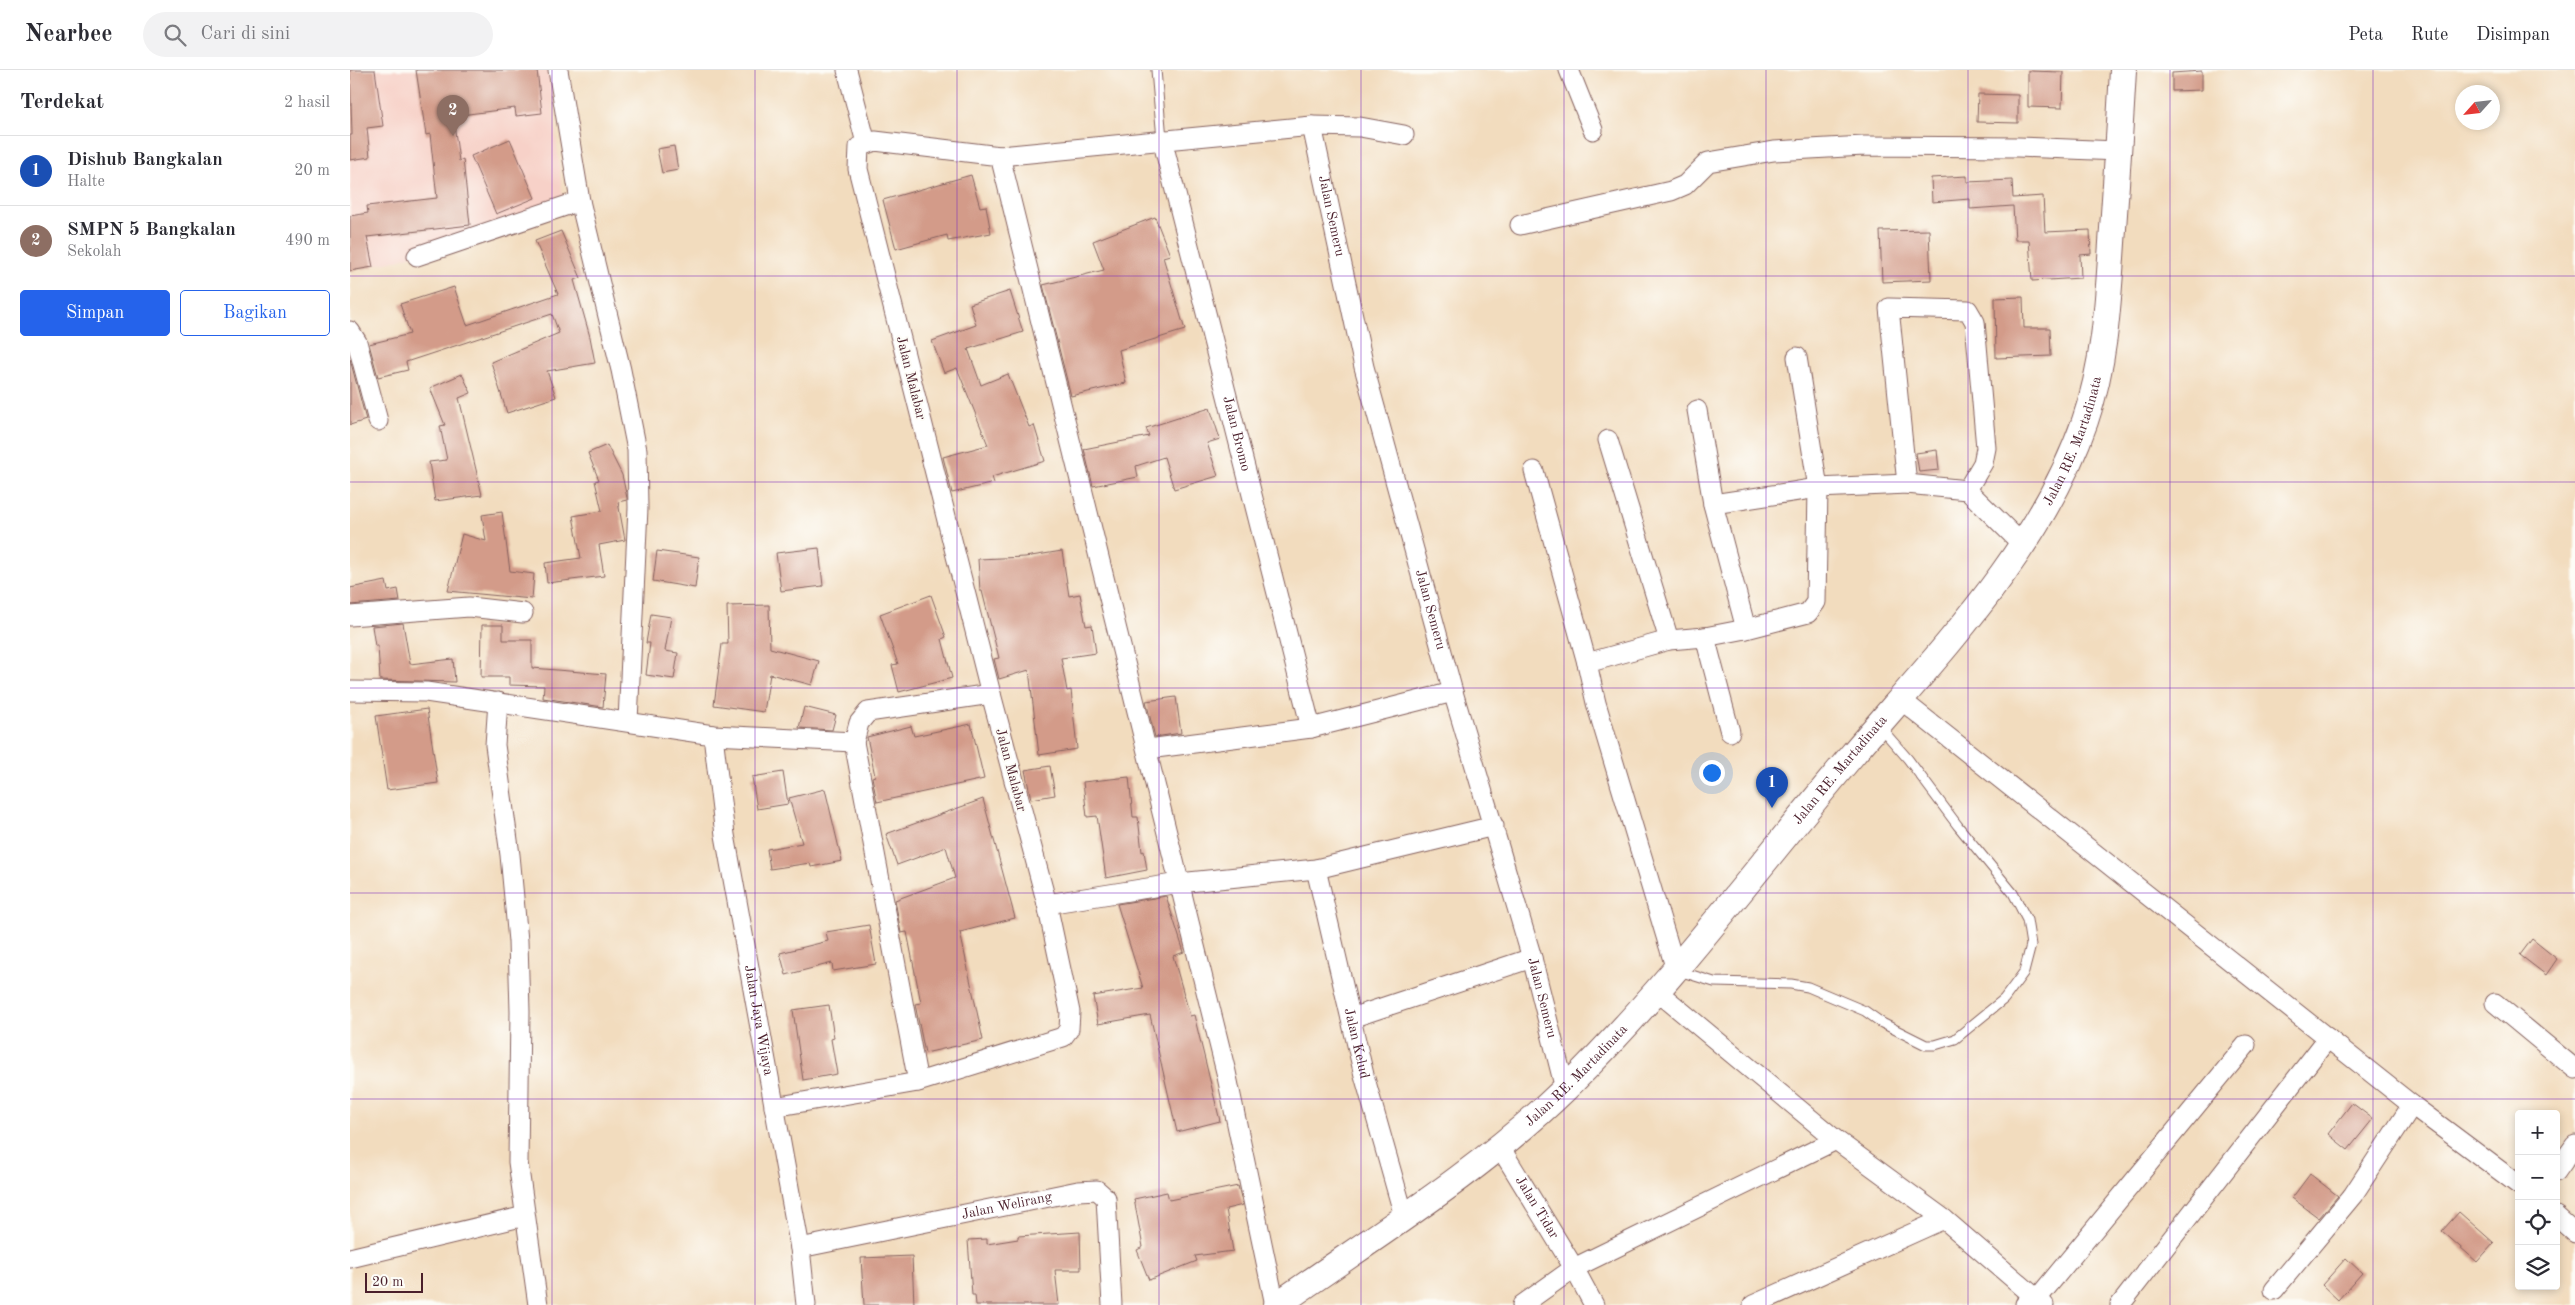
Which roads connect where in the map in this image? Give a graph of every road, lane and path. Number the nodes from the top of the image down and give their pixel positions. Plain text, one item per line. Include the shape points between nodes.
1 (558, 70) edge
2 (847, 70) edge
3 (1156, 70) edge
4 (1569, 70) edge
5 (2123, 70) edge
6 (1312, 126) junction
7 (1593, 130) dead end
8 (1404, 135) dead end
9 (1162, 139) junction
10 (866, 143) junction
11 (2118, 151) junction
12 (1000, 156) junction
13 (580, 201) junction
14 (1520, 225) dead end
15 (417, 256) dead end
16 (350, 331) edge
17 (1798, 357) dead end
18 (1697, 410) dead end
19 (378, 421) dead end
20 (1608, 440) dead end
21 (1534, 471) dead end
22 (1907, 484) junction
23 (1818, 488) junction
24 (1967, 490) junction
25 (1713, 504) junction
26 (2022, 544) junction
27 (523, 613) dead end
28 (350, 616) edge
29 (1746, 629) junction
30 (1705, 637) junction
31 (1669, 640) junction
32 (1587, 663) junction
33 (350, 691) edge
34 (1453, 692) junction
35 (990, 694) junction
36 (1900, 699) junction
37 (498, 702) junction
38 (628, 721) junction
39 (1878, 725) junction
40 (1311, 728) junction
41 (1730, 732) dead end
42 (713, 735) junction
43 (854, 742) junction
44 (1148, 749) junction
45 (1494, 826) junction
46 (1316, 868) junction
47 (1179, 882) junction
48 (1047, 904) junction
49 (1532, 958) junction
50 (1676, 970) junction
51 (1658, 992) junction
52 (2495, 1003) dead end
53 (1351, 1018) junction
54 (2328, 1038) junction
55 (2246, 1045) dead end
56 (2575, 1069) edge
57 (918, 1082) junction
58 (1565, 1089) junction
59 (2412, 1105) junction
60 (774, 1107) junction
61 (1836, 1140) junction
62 (2575, 1145) edge
63 (1500, 1147) junction
64 (2560, 1166) edge
65 (2515, 1182) edge
66 (525, 1216) junction
67 (1404, 1216) junction
68 (1944, 1219) junction
69 (2560, 1220) edge
70 (2575, 1233) edge
71 (800, 1248) junction
72 (350, 1258) edge
73 (1574, 1268) junction
74 (2274, 1290) dead end
75 (2035, 1303) edge
76 (538, 1305) edge
77 (806, 1305) edge
78 (1112, 1305) edge
79 (1276, 1305) edge
80 (1522, 1305) edge
81 (1594, 1305) edge
82 (1753, 1305) edge
83 (2120, 1305) edge

1 - 13 street
2 - 10 street
3 - 9 lane
4 - 7 street
5 - 11 main road, Jalan RE. Martadinata
6 - 8 street via 1360,127
6 - 9 street
6 - 34 street, Jalan Semeru via 1364,367
9 - 12 street
9 - 40 street, Jalan Bromo
10 - 12 street via 918,145
10 - 35 street, Jalan Malabar via 859,147 858,169
11 - 14 street via 1874,146 1774,151 1708,162 1685,185 1671,192
11 - 26 main road, Jalan RE. Martadinata via 2106,331 2095,389 2074,450
12 - 44 street
13 - 15 street
13 - 38 street via 637,450 638,508
16 - 19 street via 357,342
17 - 23 street
18 - 25 street
20 - 31 street
21 - 32 street
22 - 23 street
22 - 24 street
22 - 24 street via 1889,308 1968,310 1975,322 1986,448 1983,464
23 - 25 street
23 - 29 street via 1815,606 1808,613
24 - 26 street
25 - 29 street
26 - 36 main road, Jalan RE. Martadinata via 1976,608
27 - 28 street via 469,607
29 - 30 street
30 - 31 street
30 - 41 street
31 - 32 street
32 - 50 street
33 - 37 street via 426,692
34 - 40 street
34 - 45 street, Jalan Semeru
35 - 43 street via 868,712 859,723
35 - 48 street, Jalan Malabar
36 - 39 main road, Jalan RE. Martadinata
36 - 54 street
37 - 38 street
37 - 66 street via 495,745 518,941 518,1162
38 - 42 street
39 - 50 main road, Jalan RE. Martadinata via 1778,842
39 - 50 lane via 2013,893 2027,920 2031,945 2024,972 2004,999 1955,1040 1926,1045 1882,1023 1866,1011 1808,987 1714,982
40 - 44 street
42 - 43 street
42 - 60 street, Jalan Jaya Wijaya via 725,835
43 - 57 street
44 - 47 street
45 - 46 street
45 - 49 street, Jalan Semeru
46 - 47 street
46 - 53 street, Jalan Kelud
47 - 48 street
47 - 79 street via 1226,1072
48 - 57 street, Jalan Malabar via 1070,1012 1071,1023 1067,1033 1051,1042
49 - 53 street
49 - 58 street, Jalan Semeru
50 - 51 main road, Jalan RE. Martadinata
51 - 58 main road, Jalan RE. Martadinata
51 - 61 street
52 - 56 street
53 - 67 street, Jalan Kelud
54 - 59 street
54 - 83 street
55 - 75 street
57 - 60 street
58 - 63 main road, Jalan RE. Martadinata
59 - 65 street
59 - 74 street via 2353,1195
60 - 71 street, Jalan Jaya Wijaya
61 - 68 street
61 - 73 street
62 - 64 street
63 - 67 main road, Jalan RE. Martadinata
63 - 73 street, Jalan Tidar
66 - 72 street
66 - 76 street
67 - 79 main road, Jalan RE. Martadinata
68 - 75 street
68 - 82 street
69 - 70 street
71 - 77 street, Jalan Jaya Wijaya
71 - 78 street, Jalan Welirang via 1078,1191 1098,1190 1106,1198
73 - 80 street
73 - 81 street, Jalan Tidar

